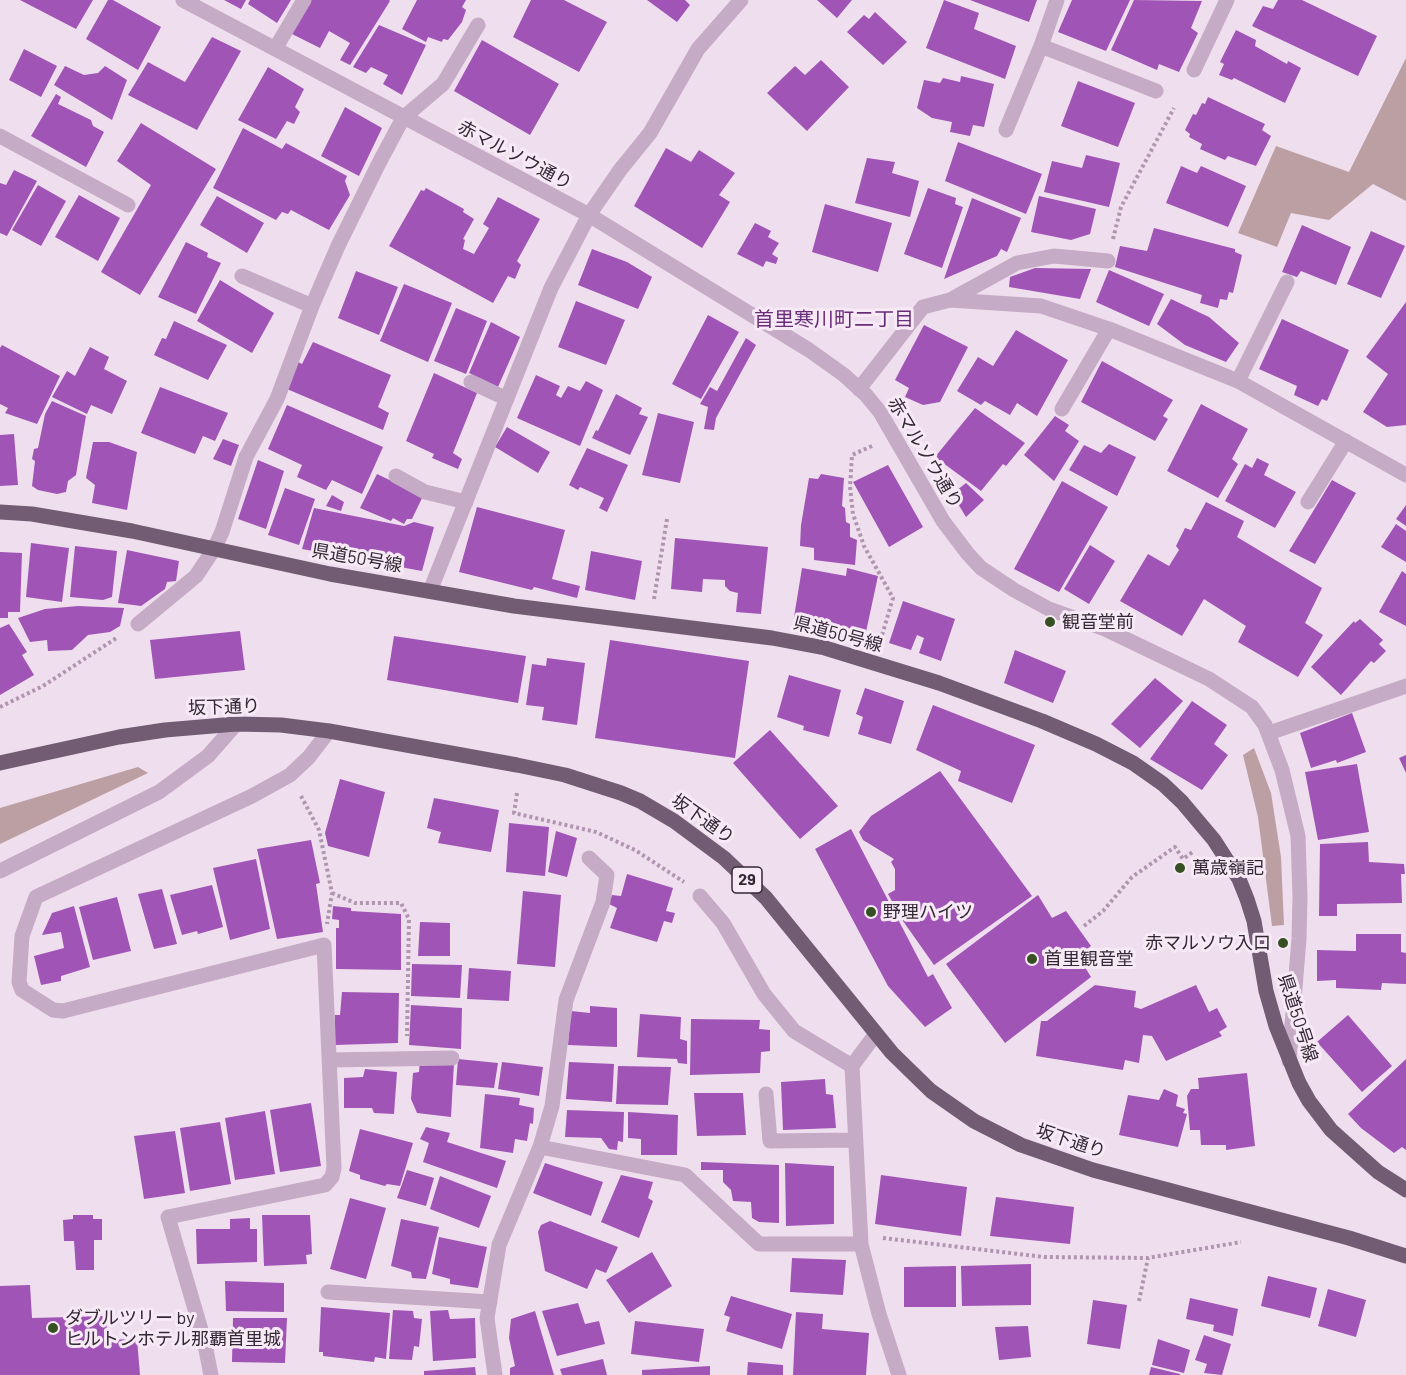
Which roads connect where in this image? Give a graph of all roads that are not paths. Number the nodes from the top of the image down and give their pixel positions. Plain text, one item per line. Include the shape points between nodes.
1 (183, 0) edge
2 (304, 0) edge
3 (741, 0) edge
4 (1057, 0) edge
5 (1227, 0) edge
6 (478, 26) dead end
7 (1041, 46) junction
8 (275, 49) junction
9 (1194, 70) road end
10 (1156, 91) dead end
11 (403, 118) junction
12 (1006, 130) dead end
13 (0, 136) edge
14 (128, 205) dead end
15 (589, 215) junction
16 (1108, 261) road end
17 (242, 276) dead end
18 (1287, 282) dead end
19 (950, 300) junction
20 (312, 306) junction
21 (1108, 329) junction
22 (1238, 381) junction
23 (471, 382) dead end
24 (859, 388) junction
25 (507, 399) junction
26 (1062, 409) dead end
27 (1346, 441) junction
28 (1406, 475) edge
29 (396, 476) dead end
30 (466, 502) junction
31 (1308, 502) dead end
32 (0, 512) edge
33 (214, 549) junction
34 (430, 591) junction
35 (138, 624) road end
36 (1406, 686) edge
37 (236, 724) junction
38 (329, 731) junction
39 (1269, 733) junction
40 (0, 764) edge
41 (589, 858) dead end
42 (0, 871) edge
43 (700, 896) dead end
44 (875, 1035) junction
45 (452, 1058) dead end
46 (329, 1060) junction
47 (1289, 1061) junction
48 (852, 1066) junction
49 (766, 1094) dead end
50 (856, 1140) junction
51 (540, 1147) junction
52 (1406, 1190) edge
53 (861, 1244) junction
54 (1406, 1256) edge
55 (328, 1292) dead end
56 (490, 1302) junction
57 (211, 1375) edge
58 (495, 1375) edge
59 (898, 1375) edge

1 - 8 street, 赤マルソウ通り
2 - 8 street
3 - 15 street via 698,50 651,133
4 - 7 street
5 - 9 street
6 - 11 street via 443,84
7 - 10 street
7 - 12 street
8 - 11 street, 赤マルソウ通り
11 - 15 street, 赤マルソウ通り
11 - 20 street
13 - 14 street
15 - 24 street, 赤マルソウ通り via 809,350
15 - 25 street via 551,288
16 - 19 street via 1054,256 1017,263
17 - 20 street
18 - 22 street
19 - 21 street via 1041,306
19 - 24 street via 923,308
20 - 33 street via 277,399 246,457
21 - 22 street
21 - 26 street
22 - 27 street
23 - 25 street
24 - 39 street, 赤マルソウ通り via 880,412 954,538 981,568 1048,609 1105,629 1228,690 1252,707
25 - 30 street
27 - 28 street
27 - 31 street
29 - 30 street via 425,492
30 - 34 street
32 - 33 main road, 県道50号線 via 79,521
33 - 34 main road, 県道50号線
33 - 35 street via 196,576
34 - 47 main road, 県道50号線 via 825,648 1021,713 1133,763 1182,802 1214,840 1239,879 1254,921 1266,991
36 - 39 street
37 - 38 main road, 坂下通り / 29
37 - 40 main road, 坂下通り / 29 via 119,737
37 - 42 street via 208,756 159,792
38 - 44 main road, 坂下通り / 29 via 565,775 649,806 708,844 766,898
38 - 46 street via 290,775 36,897 22,936 19,982 22,990 53,1010 63,1011 324,945
39 - 47 street, 赤マルソウ通り via 1289,794 1300,858 1297,985
41 - 51 street via 606,875 603,902 566,1000 552,1106
43 - 48 street via 723,923 764,994 794,1031
44 - 48 street
44 - 54 main road, 坂下通り / 29 via 949,1106 1022,1145 1093,1170
45 - 46 street
46 - 57 street via 334,1168 325,1185 168,1217
47 - 52 main road, 県道50号線 via 1309,1101 1331,1130 1365,1162
48 - 50 street
49 - 50 street via 770,1141
50 - 53 street
51 - 53 street via 685,1175 759,1244
51 - 56 street via 499,1245
53 - 59 street
55 - 56 street
56 - 58 street via 487,1318

